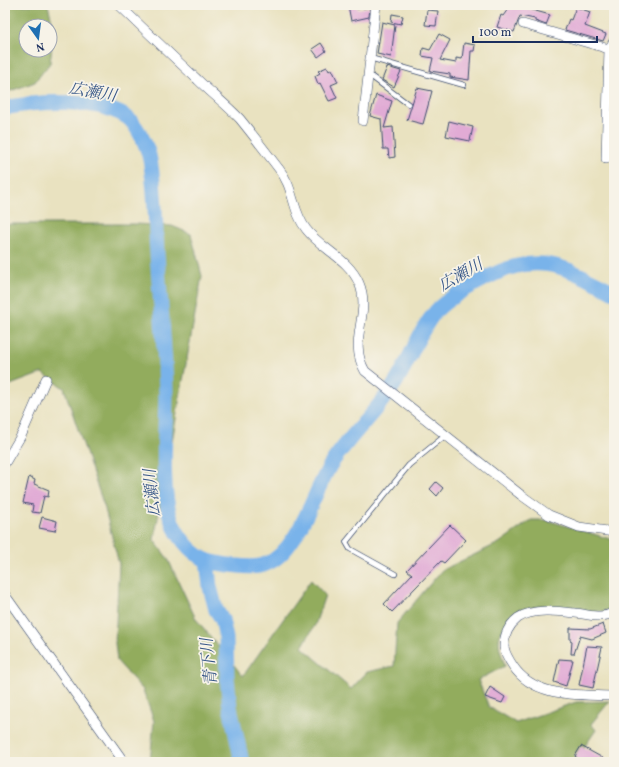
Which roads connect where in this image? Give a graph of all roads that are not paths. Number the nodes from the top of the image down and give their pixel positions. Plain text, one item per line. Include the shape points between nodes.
1 (119, 5) edge
2 (376, 5) edge
3 (523, 24) dead end
4 (612, 45) edge
5 (370, 58) junction
6 (368, 74) junction
7 (464, 84) dead end
8 (408, 104) dead end
9 (363, 121) dead end
10 (606, 159) dead end
11 (46, 379) dead end
12 (446, 435) junction
13 (5, 463) edge
14 (614, 532) edge
15 (395, 574) dead end
16 (5, 595) edge
17 (614, 612) edge
18 (614, 696) edge
19 (124, 762) edge

1 - 12 street via 239,118 281,170 306,230 333,253 354,274 359,283 363,310 357,344 365,371
2 - 5 street
3 - 4 street
4 - 10 street
5 - 6 street
5 - 7 lane
6 - 8 lane
6 - 9 street
11 - 13 street via 22,434
12 - 14 street via 549,515 579,527
12 - 15 lane via 409,465 346,542 350,549
16 - 19 street
17 - 18 street via 597,617 539,611 525,614 508,628 504,638 504,650 516,670 535,686 551,692

